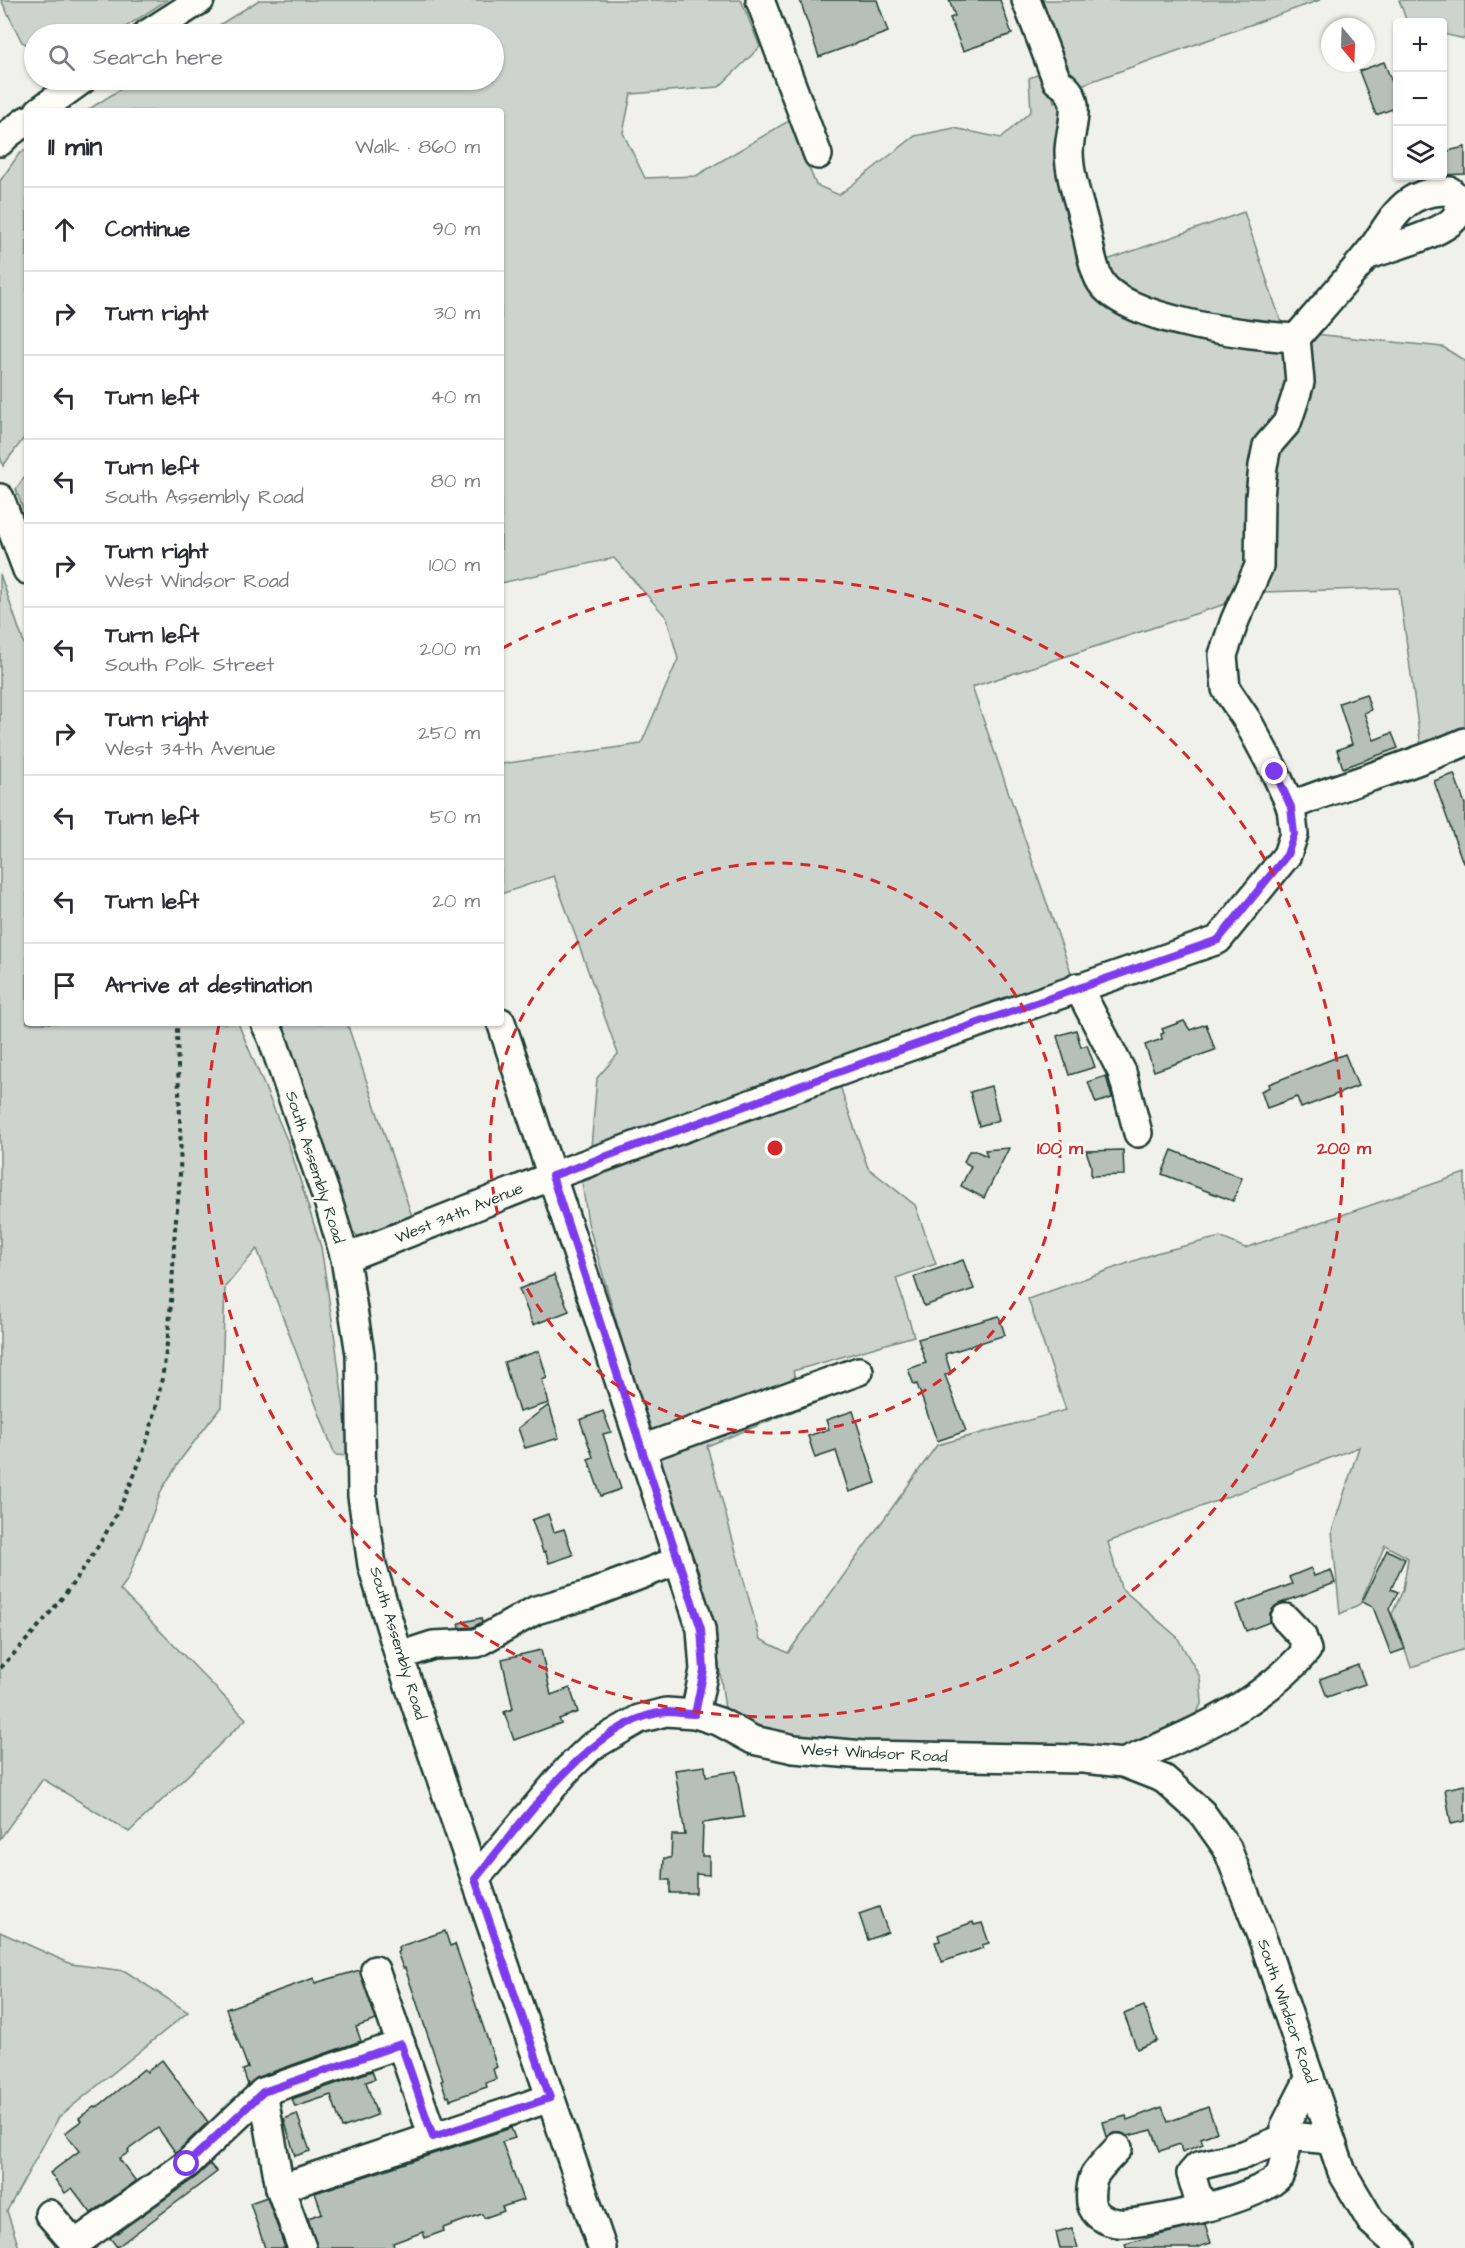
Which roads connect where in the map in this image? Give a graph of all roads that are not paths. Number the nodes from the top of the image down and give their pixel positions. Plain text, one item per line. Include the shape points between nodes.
1 (200, 0) edge
2 (760, 0) edge
3 (1026, 0) edge
4 (163, 24) edge
5 (68, 90) edge
6 (43, 108) edge
7 (24, 122) edge
8 (0, 142) edge
9 (818, 155) dead end
10 (1366, 256) dead end
11 (1296, 338) junction
12 (0, 498) edge
13 (24, 562) edge
14 (1465, 742) edge
15 (1290, 806) junction
16 (1078, 987) junction
17 (266, 1026) edge
18 (502, 1026) edge
19 (1138, 1132) dead end
20 (552, 1176) junction
21 (345, 1258) junction
22 (859, 1371) dead end
23 (642, 1449) junction
24 (677, 1561) junction
25 (1285, 1618) dead end
26 (399, 1656) junction
27 (695, 1714) junction
28 (1123, 1763) junction
29 (1164, 1779) joint
30 (475, 1879) junction
31 (375, 1970) dead end
32 (401, 2044) junction
33 (1310, 2077) junction
34 (263, 2092) junction
35 (550, 2098) junction
36 (1289, 2136) junction
37 (433, 2137) junction
38 (1329, 2140) junction
39 (1118, 2148) dead end
40 (280, 2188) junction
41 (1208, 2206) junction
42 (49, 2214) dead end
43 (77, 2246) edge
44 (302, 2248) edge
45 (602, 2248) edge
46 (1401, 2248) edge

1 - 4 street
2 - 9 street
3 - 11 street via 1057,81 1072,93 1072,175 1100,281 1142,310 1195,326
5 - 6 street
7 - 8 street
10 - 11 street
11 - 15 street via 1298,391 1287,423 1267,446 1263,466 1259,566 1223,655 1226,689 1247,720
12 - 13 street
14 - 15 street
15 - 16 street, West 34th Avenue via 1294,834 1287,855 1218,940
16 - 19 street via 1122,1072
16 - 20 street, West 34th Avenue
17 - 21 street, South Assembly Road
18 - 20 street
20 - 21 street, West 34th Avenue
20 - 23 street
21 - 26 street, South Assembly Road via 360,1354 366,1519 376,1581
22 - 23 street
23 - 24 street
24 - 26 street via 536,1610 477,1643 433,1645
24 - 27 street via 701,1629 704,1670
25 - 28 street via 1302,1636 1307,1650 1290,1670 1258,1696 1199,1729
26 - 30 street, South Assembly Road
27 - 28 street, West Windsor Road via 753,1740 794,1749 864,1755
27 - 30 street, West Windsor Road via 666,1712 639,1719 591,1747
28 - 29 street, West Windsor Road
29 - 33 street, South Windsor Road via 1202,1813 1227,1848
30 - 35 street, South Assembly Road
31 - 32 street
32 - 34 street
32 - 37 street
33 - 36 street via 1285,2126
33 - 38 street, South Windsor Road
34 - 40 street
34 - 43 street via 187,2164
35 - 37 street
35 - 45 street, South Assembly Road
36 - 38 street
36 - 41 street via 1280,2175 1270,2185
36 - 41 street via 1246,2154 1198,2166 1191,2174 1197,2194
37 - 40 street
38 - 46 street, South Windsor Road via 1342,2172 1371,2221
39 - 41 street via 1094,2176 1090,2196 1093,2209 1105,2220 1119,2224 1150,2220
40 - 44 street
42 - 43 street

